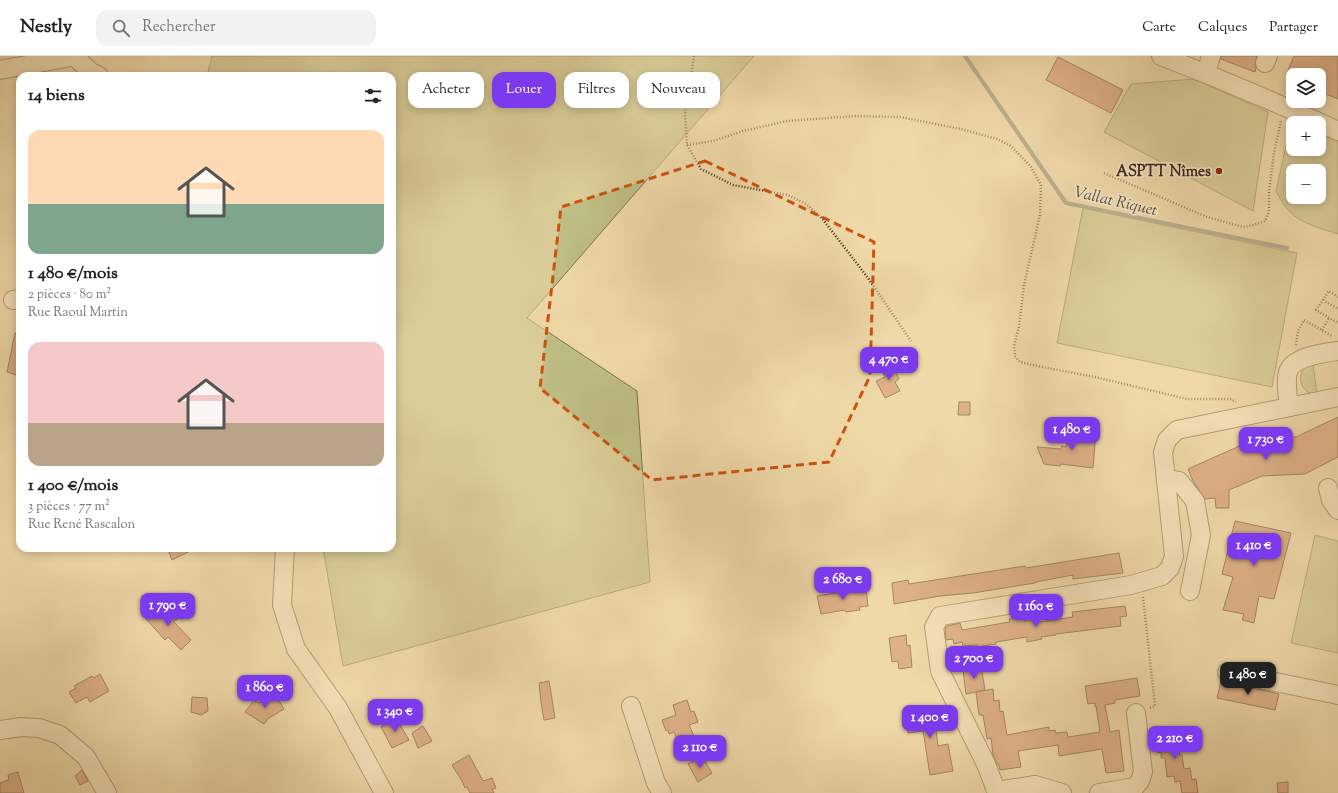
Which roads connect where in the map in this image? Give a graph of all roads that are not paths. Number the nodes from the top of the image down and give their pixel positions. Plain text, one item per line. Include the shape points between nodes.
1 (76, 56) edge
2 (1161, 56) edge
3 (1211, 56) edge
4 (0, 70) edge
5 (91, 72) edge
6 (1206, 73) junction
7 (1338, 131) edge
8 (1338, 351) edge
9 (1338, 397) edge
10 (1289, 407) junction
11 (1166, 478) junction
12 (1328, 488) dead end
13 (1338, 510) edge
14 (285, 552) edge
15 (1190, 591) dead end
16 (1227, 672) dead end
17 (1338, 695) edge
18 (631, 706) dead end
19 (1136, 714) road end
20 (0, 730) edge
21 (997, 792) edge
22 (107, 793) edge
23 (384, 793) edge
24 (662, 793) edge
25 (1062, 793) edge
26 (1099, 793) edge

1 - 4 street
1 - 5 street
2 - 6 street
3 - 6 street
6 - 7 street
8 - 10 street via 1306,357 1294,363 1288,371 1286,382
9 - 10 street
10 - 11 street via 1177,430 1167,440 1163,452
11 - 15 street via 1179,481 1195,500 1201,535
11 - 21 street via 1174,556 1170,568 1162,576 1124,586 940,616 934,627 940,671
12 - 13 street via 1331,500
14 - 23 street via 282,605 296,649 338,708
16 - 17 street
18 - 24 street via 656,784
19 - 26 street via 1143,772 1140,781 1135,787
20 - 22 street via 39,728 60,735 86,756
21 - 25 street via 1036,785

